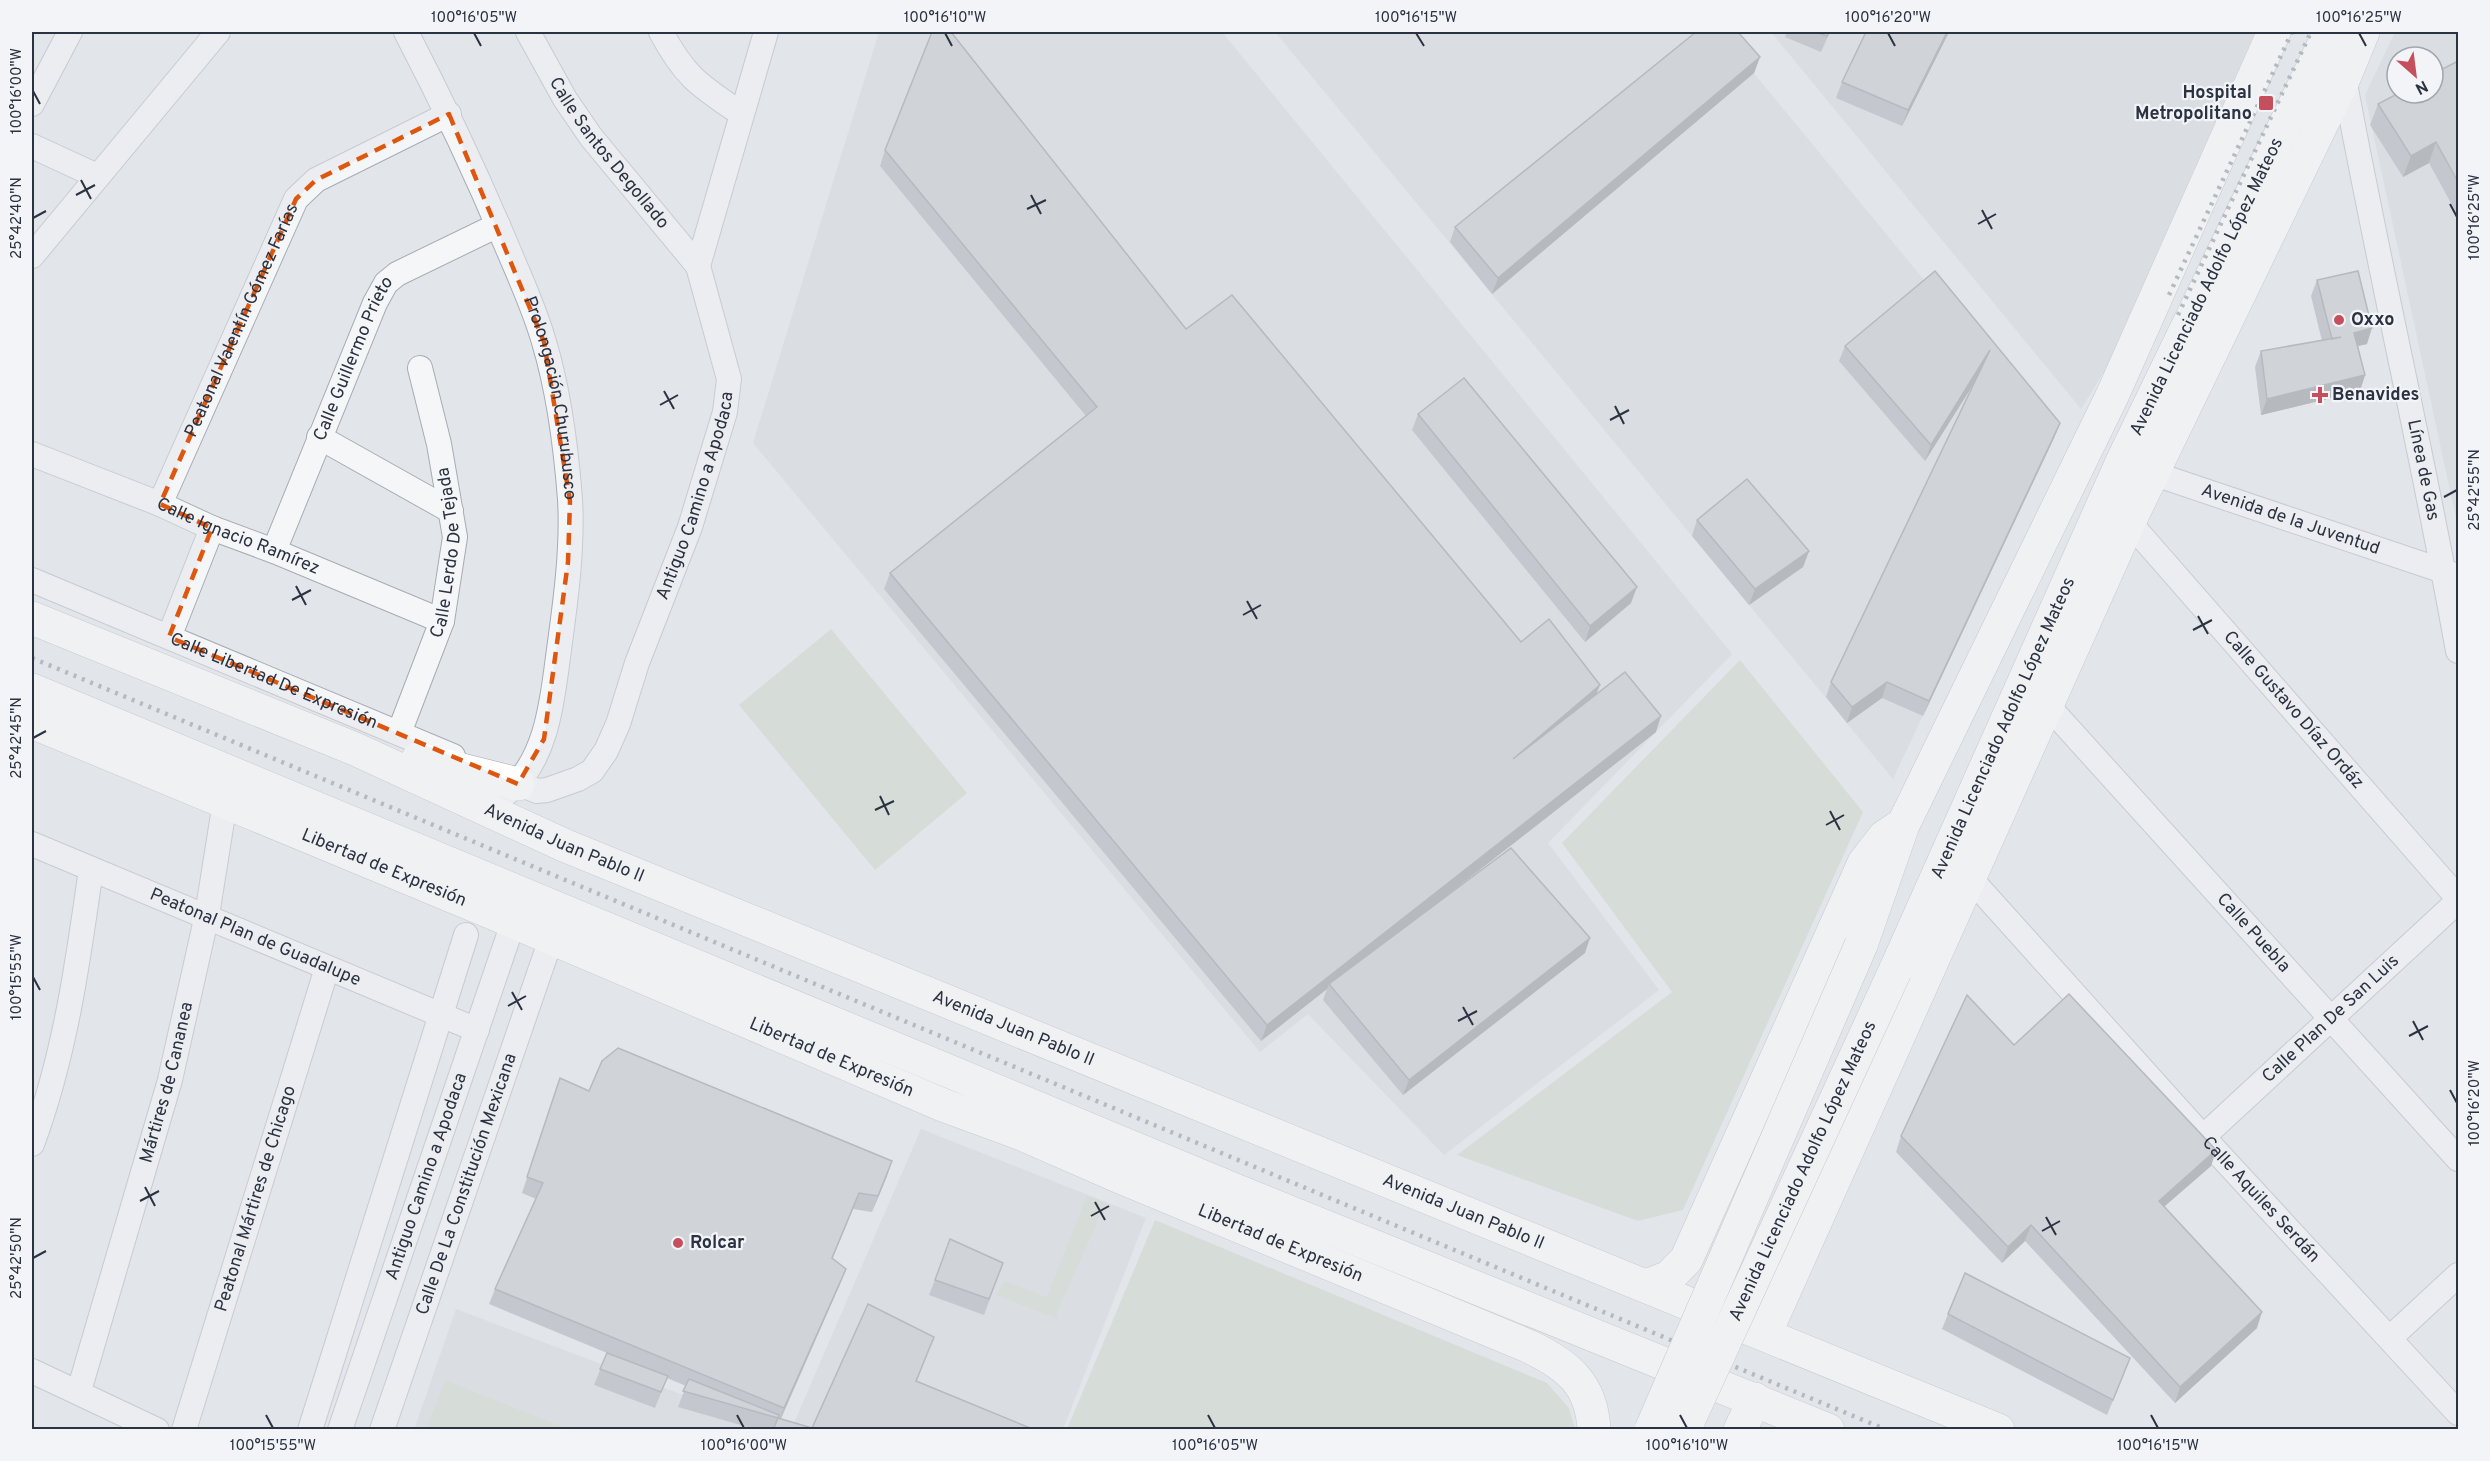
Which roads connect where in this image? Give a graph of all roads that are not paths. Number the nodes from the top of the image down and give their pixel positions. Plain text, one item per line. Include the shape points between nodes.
1 (70, 32) edge
2 (218, 32) edge
3 (406, 32) edge
4 (528, 32) edge
5 (661, 32) edge
6 (766, 32) edge
7 (2274, 32) edge
8 (2330, 32) edge
9 (2363, 32) edge
10 (2344, 78) junction
11 (32, 104) edge
12 (449, 114) junction
13 (740, 114) junction
14 (32, 147) edge
15 (97, 176) junction
16 (498, 225) junction
17 (32, 256) edge
18 (698, 267) junction
19 (420, 368) dead end
20 (319, 437) junction
21 (32, 454) edge
22 (2122, 462) junction
23 (2152, 474) junction
24 (160, 504) junction
25 (451, 511) junction
26 (2129, 522) junction
27 (212, 528) junction
28 (274, 550) junction
29 (2451, 574) edge
30 (32, 580) edge
31 (32, 618) edge
32 (442, 621) junction
33 (169, 637) junction
34 (2458, 651) edge
35 (32, 690) edge
36 (2048, 706) junction
37 (32, 722) edge
38 (399, 733) junction
39 (355, 749) junction
40 (1993, 754) junction
41 (518, 784) junction
42 (225, 802) junction
43 (488, 809) junction
44 (1903, 825) junction
45 (394, 842) junction
46 (32, 844) edge
47 (91, 869) junction
48 (1969, 877) junction
49 (2458, 899) edge
50 (207, 915) junction
51 (500, 917) junction
52 (466, 935) dead end
53 (550, 939) junction
54 (327, 968) junction
55 (765, 993) junction
56 (441, 1014) junction
57 (2331, 1018) junction
58 (477, 1030) junction
59 (943, 1105) junction
60 (2203, 1137) junction
61 (32, 1144) edge
62 (1063, 1151) junction
63 (2458, 1159) edge
64 (1237, 1191) junction
65 (1695, 1241) junction
66 (2458, 1275) edge
67 (1646, 1286) junction
68 (1788, 1286) junction
69 (1765, 1334) junction
70 (2390, 1338) junction
71 (32, 1371) edge
72 (79, 1391) junction
73 (1755, 1399) junction
74 (2458, 1413) edge
75 (157, 1430) edge
76 (183, 1430) edge
77 (309, 1430) edge
78 (340, 1430) edge
79 (382, 1430) edge
80 (1594, 1430) edge
81 (1651, 1430) edge
82 (1684, 1430) edge
83 (1740, 1430) edge
84 (1828, 1430) edge
85 (1998, 1430) edge

1 - 11 street
2 - 15 street
3 - 12 street, Prolongación Churubusco
4 - 18 street, Calle Santos Degollado via 591,137
5 - 13 street via 685,72
6 - 13 street
7 - 44 main road, Avenida Licenciado Adolfo López Mateos via 2112,396
8 - 22 main road, Avenida Licenciado Adolfo López Mateos
9 - 10 main road
10 - 23 main road
10 - 29 street, Línea de Gas via 2373,238
12 - 16 street, Prolongación Churubusco
12 - 24 street, Peatonal Valentín Gómez Farías via 316,180 296,199
13 - 18 street
14 - 15 street
15 - 17 street
16 - 20 street, Calle Guillermo Prieto via 386,283
16 - 41 street, Prolongación Churubusco via 544,342 570,501 567,597 556,677 544,738
18 - 41 street, Antiguo Camino a Apodaca via 729,379 725,412 690,527 606,751 592,771 564,785 537,790
19 - 25 street, Calle Lerdo De Tejada
20 - 25 street
20 - 28 street, Calle Guillermo Prieto
21 - 24 street, Calle Ignacio Ramírez
22 - 23 street, Avenida de la Juventud
22 - 26 street
22 - 40 main road, Avenida Licenciado Adolfo López Mateos
23 - 26 main road
23 - 29 street, Avenida de la Juventud
24 - 27 street, Calle Ignacio Ramírez
25 - 32 street, Calle Lerdo De Tejada via 455,537
26 - 36 main road
26 - 49 street, Calle Gustavo Díaz Ordáz
27 - 28 street, Calle Ignacio Ramírez
27 - 33 street
28 - 32 street, Calle Ignacio Ramírez
29 - 34 street, Línea de Gas
30 - 33 street, Calle Libertad De Expresión
31 - 39 main road, Avenida Juan Pablo II
32 - 38 street, Calle Lerdo De Tejada
33 - 38 street, Calle Libertad De Expresión
35 - 45 main road
36 - 40 main road
36 - 48 main road
36 - 57 street, Calle Puebla
37 - 42 main road, Libertad de Expresión
38 - 41 street, Calle Libertad De Expresión
39 - 41 main road via 381,751
39 - 43 main road, Avenida Juan Pablo II
40 - 82 main road, Avenida Licenciado Adolfo López Mateos, bridge
41 - 43 street
42 - 50 street, Mártires de Cananea
42 - 51 main road, Libertad de Expresión
43 - 67 main road, Avenida Juan Pablo II via 566,846
44 - 65 main road via 1884,837 1864,863
44 - 81 main road, Avenida Licenciado Adolfo López Mateos, bridge via 1861,945
45 - 51 main road
45 - 55 main road
46 - 47 street, Peatonal Plan de Guadalupe
47 - 50 street, Peatonal Plan de Guadalupe
47 - 61 street via 68,1017
48 - 60 street, Calle Aquiles Serdán
48 - 68 main road
49 - 57 street, Calle Plan De San Luis
50 - 54 street, Peatonal Plan de Guadalupe
50 - 72 street, Mártires de Cananea via 170,1080
51 - 53 main road, Libertad de Expresión
51 - 58 street, Antiguo Camino a Apodaca
52 - 56 street
53 - 59 main road, Libertad de Expresión
53 - 79 street, Calle De La Constitución Mexicana
54 - 56 street, Peatonal Plan de Guadalupe
54 - 76 street, Peatonal Mártires de Chicago
55 - 59 main road via 798,1020 930,1087
55 - 64 main road
56 - 58 street, Peatonal Plan de Guadalupe
56 - 77 street
57 - 60 street, Calle Plan De San Luis
57 - 63 street, Calle Puebla
58 - 78 street, Antiguo Camino a Apodaca
59 - 62 main road, Libertad de Expresión
60 - 70 street, Calle Aquiles Serdán
62 - 64 main road
62 - 80 main road, Libertad de Expresión via 1553,1358 1580,1383 1590,1404
64 - 73 main road
65 - 67 main road via 1677,1272
65 - 68 main road via 1715,1275 1731,1286 1750,1292 1770,1292
66 - 70 street
67 - 69 main road, Avenida Juan Pablo II
68 - 69 main road
69 - 85 main road, Avenida Juan Pablo II
70 - 74 street, Calle Aquiles Serdán
71 - 72 street
72 - 75 street
73 - 83 main road
73 - 84 main road

